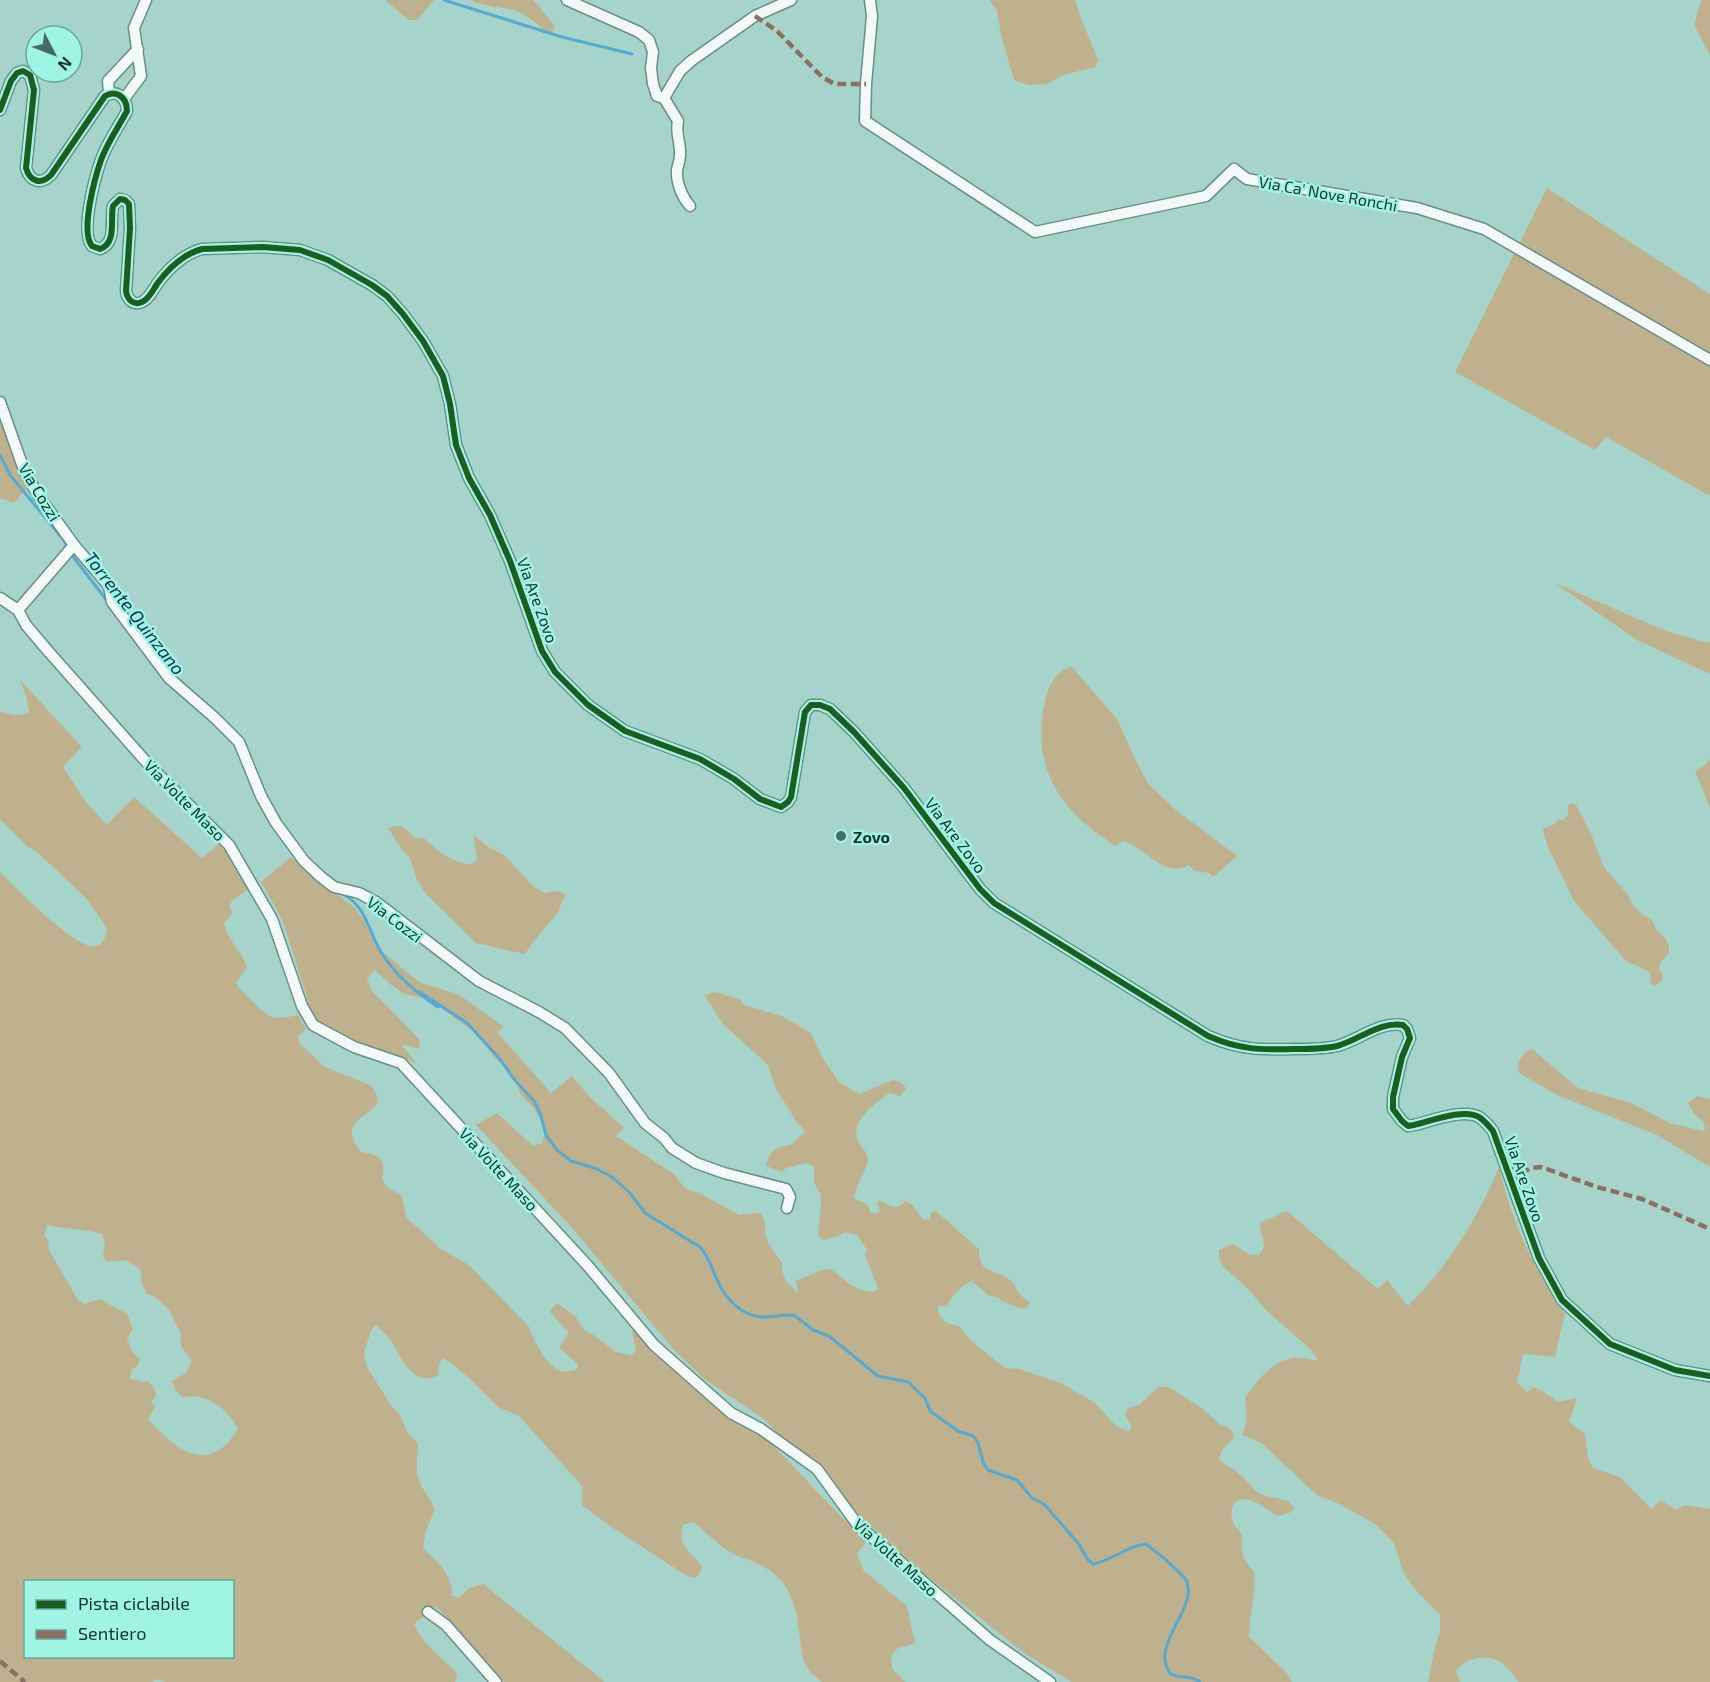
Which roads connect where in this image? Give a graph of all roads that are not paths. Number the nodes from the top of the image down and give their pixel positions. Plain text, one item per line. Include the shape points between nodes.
1 (146, 0) edge
2 (567, 0) edge
3 (790, 0) edge
4 (870, 0) edge
5 (138, 49) junction
6 (109, 93) junction
7 (664, 98) junction
8 (124, 99) junction
9 (0, 110) edge
10 (690, 206) dead end
11 (1710, 360) edge
12 (0, 402) edge
13 (74, 545) junction
14 (0, 598) edge
15 (18, 610) junction
16 (787, 1208) dead end
17 (1710, 1376) edge
18 (428, 1612) dead end
19 (496, 1682) edge
20 (1050, 1682) edge

1 - 5 street, Via Are Zovo via 134,28
2 - 7 street via 649,40 653,84 657,96
3 - 7 street via 755,16 680,71
4 - 11 street, Via Ca' Nove Ronchi via 865,121 1035,232 1206,196 1234,169 1247,178 1417,208 1484,229
5 - 6 street via 108,81
5 - 8 street, Via Are Zovo via 141,76
6 - 8 street
6 - 9 street via 51,175 39,182 31,178 26,168 34,90 30,75 23,71 14,76
7 - 10 street via 678,121 678,182
8 - 17 street, Via Are Zovo via 127,111 101,159 87,234 92,246 105,246 111,240 113,206 120,199 129,204 125,286 128,298 143,302 164,275 193,251 264,247 300,250 328,260 387,296 423,341 443,376 456,445 510,561 542,651 555,672 588,705 625,731 700,759 760,799 781,807 790,797 805,712 812,705 825,707 854,732 904,788 994,903 1202,1033 1227,1044 1257,1050 1317,1049 1337,1046 1386,1025 1403,1024 1410,1038 1393,1097 1393,1109 1402,1121 1408,1126 1455,1115 1479,1117 1493,1131 1539,1258 1562,1300 1610,1344 1675,1370
12 - 13 street, Via Cozzi via 24,470
13 - 15 street
13 - 16 street, Via Cozzi via 109,586 112,602 169,678 239,742 276,823 321,877 334,887 376,902 479,981 565,1028 609,1073 645,1124 672,1148 696,1163 786,1189 790,1197
14 - 15 street
15 - 20 street, Via Volte Maso via 26,625 149,765 229,845 272,919 302,1006 313,1025 354,1047 401,1063 588,1266 654,1345 731,1413 817,1469 856,1524 990,1640
18 - 19 street via 446,1625

